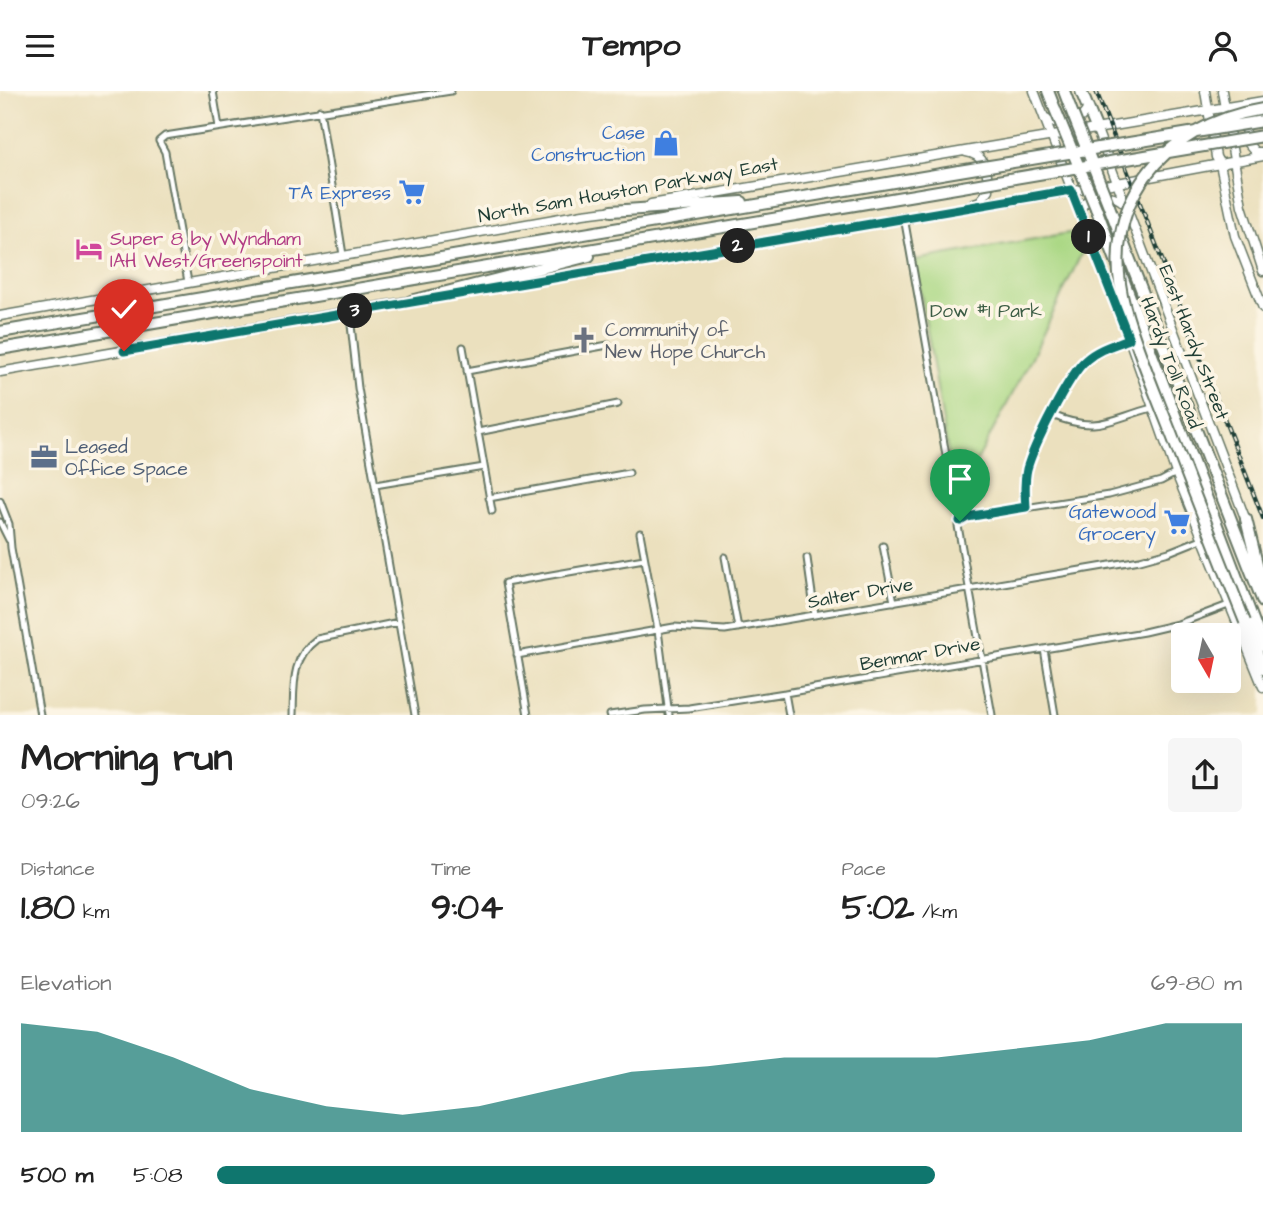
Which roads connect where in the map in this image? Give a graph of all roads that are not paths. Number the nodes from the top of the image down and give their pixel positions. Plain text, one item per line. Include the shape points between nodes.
1 (213, 91) edge
2 (452, 91) edge
3 (1034, 91) edge
4 (1048, 91) edge
5 (1064, 91) edge
6 (1081, 91) edge
7 (1205, 91) edge
8 (1222, 91) edge
9 (1262, 103) edge
10 (1225, 107) junction
11 (1088, 108) junction
12 (320, 110) junction
13 (1209, 110) junction
14 (1043, 116) junction
15 (1263, 121) edge
16 (219, 127) junction
17 (1097, 130) junction
18 (1263, 136) edge
19 (1052, 138) junction
20 (960, 151) junction
21 (1263, 154) edge
22 (1234, 162) junction
23 (1220, 164) junction
24 (1118, 183) junction
25 (1071, 190) junction
26 (777, 202) junction
27 (1126, 205) junction
28 (962, 208) junction
29 (1079, 210) junction
30 (611, 211) junction
31 (778, 217) junction
32 (905, 217) junction
33 (1255, 248) junction
34 (1240, 252) junction
35 (343, 255) junction
36 (1263, 271) edge
37 (188, 282) junction
38 (411, 301) junction
39 (1263, 307) edge
40 (355, 311) junction
41 (0, 316) edge
42 (0, 332) edge
43 (1129, 339) junction
44 (608, 345) dead end
45 (463, 347) dead end
46 (0, 349) edge
47 (467, 371) junction
48 (0, 372) edge
49 (618, 404) dead end
50 (1152, 408) junction
51 (1052, 415) junction
52 (478, 432) junction
53 (484, 467) junction
54 (1194, 469) junction
55 (628, 473) dead end
56 (1176, 473) junction
57 (375, 485) junction
58 (953, 485) dead end
59 (489, 498) junction
60 (0, 501) edge
61 (1026, 507) junction
62 (492, 511) dead end
63 (1245, 519) junction
64 (0, 522) edge
65 (640, 533) dead end
66 (1204, 538) junction
67 (10, 543) junction
68 (883, 546) dead end
69 (725, 557) dead end
70 (807, 558) dead end
71 (644, 559) junction
72 (1263, 565) edge
73 (1263, 586) edge
74 (970, 589) junction
75 (894, 602) junction
76 (1263, 603) edge
77 (1231, 604) junction
78 (815, 615) junction
79 (399, 622) junction
80 (738, 628) junction
81 (657, 631) junction
82 (1263, 646) edge
83 (1044, 649) junction
84 (517, 655) junction
85 (982, 658) junction
86 (1263, 668) edge
87 (1263, 687) edge
88 (785, 693) junction
89 (668, 711) edge
90 (40, 715) edge
91 (293, 715) edge
92 (415, 715) edge
93 (528, 715) edge
94 (610, 715) edge
95 (789, 715) edge
96 (992, 715) edge
97 (1055, 715) edge

1 - 16 street
2 - 12 street
3 - 14 main road
4 - 54 highway, Hardy Toll Road, bridge
5 - 76 highway, Hardy Toll Road, bridge
6 - 11 highway
7 - 13 main road
8 - 10 main road
9 - 10 main road, North Sam Houston Parkway East
9 - 21 main road via 1241,111 1248,145
9 - 86 highway, bridge via 1202,127 1153,165 1131,201 1119,264 1125,306 1143,360
10 - 13 main road, North Sam Houston Parkway East
10 - 22 main road
11 - 14 main road via 1078,122 1054,124
11 - 17 highway
12 - 16 street
12 - 35 street
13 - 17 main road, North Sam Houston Parkway East
13 - 23 main road
14 - 19 main road
15 - 26 highway, North Sam Houston Parkway East, bridge
16 - 37 street via 164,136 159,141
17 - 19 main road, North Sam Houston Parkway East
17 - 24 main road, East Hardy Street
18 - 31 highway, bridge
19 - 20 main road, North Sam Houston Parkway East
19 - 25 main road
20 - 28 main road via 973,153 985,163 989,190 980,201
20 - 30 main road, North Sam Houston Parkway East
21 - 22 main road
22 - 23 main road
22 - 33 main road
23 - 24 main road
23 - 34 main road
24 - 25 main road
24 - 27 main road, East Hardy Street
25 - 28 main road
25 - 29 main road
26 - 30 highway
26 - 42 highway, North Sam Houston Parkway East
27 - 29 main road via 1109,195 1088,198
27 - 63 main road, East Hardy Street
28 - 32 main road
29 - 43 main road
30 - 35 main road, North Sam Houston Parkway East
31 - 38 highway via 585,257
31 - 46 highway
32 - 38 main road
32 - 58 street
33 - 34 main road
33 - 36 main road
34 - 39 main road
35 - 37 main road, North Sam Houston Parkway East
37 - 41 main road, North Sam Houston Parkway East
38 - 40 main road
40 - 48 main road
40 - 57 street via 351,325 358,388
43 - 50 main road
43 - 51 street via 1096,352 1081,364
43 - 54 highway
44 - 47 street
45 - 47 street
47 - 52 street
49 - 52 street
50 - 51 street via 1100,424 1079,424
50 - 56 main road
51 - 61 street via 1028,468
52 - 53 street
53 - 57 street
53 - 59 street
54 - 82 highway, Hardy Toll Road
55 - 59 street
56 - 61 street via 1133,489
56 - 66 main road
57 - 79 street
59 - 62 street
60 - 67 street
61 - 74 street via 960,521
63 - 72 main road, East Hardy Street
63 - 73 highway
64 - 67 street
65 - 71 street
66 - 74 street, Salter Drive via 1140,560
66 - 77 main road
67 - 90 street
68 - 75 street
69 - 80 street
70 - 78 street
71 - 81 street
71 - 84 street via 505,583
74 - 75 street, Salter Drive
74 - 85 street
75 - 78 street, Salter Drive
77 - 83 street, Benmar Drive via 1161,629
77 - 87 main road
78 - 80 street, Salter Drive
79 - 91 street via 317,639 306,647 298,660
79 - 92 street
80 - 81 street, Salter Drive
81 - 84 street, Salter Drive
81 - 89 street
83 - 85 street, Benmar Drive
83 - 97 street
84 - 93 street
85 - 88 street, Benmar Drive
85 - 96 street
88 - 89 street, Benmar Drive
88 - 95 street
89 - 94 street, Benmar Drive

